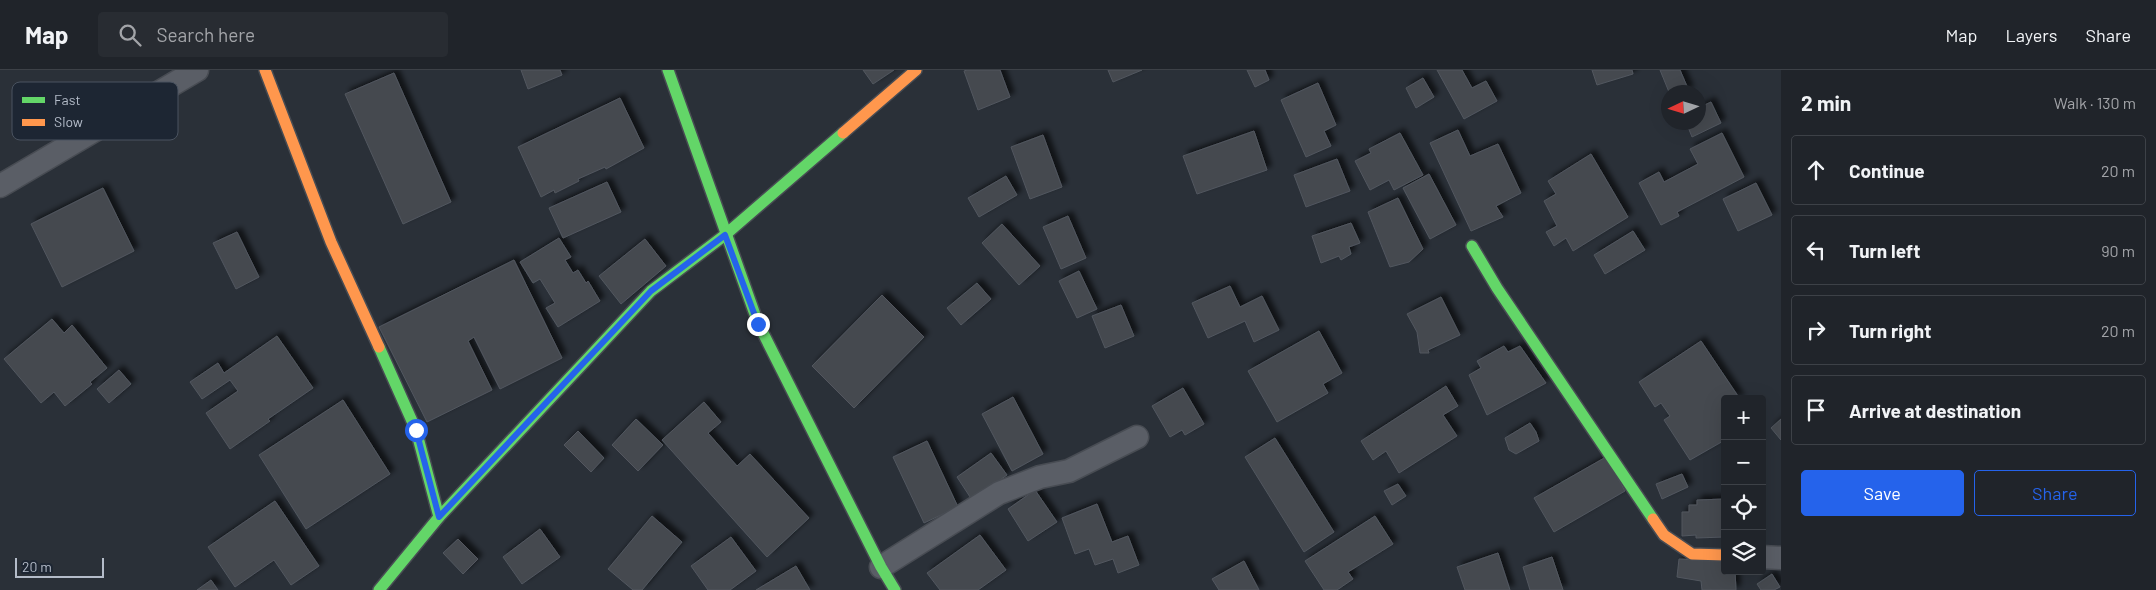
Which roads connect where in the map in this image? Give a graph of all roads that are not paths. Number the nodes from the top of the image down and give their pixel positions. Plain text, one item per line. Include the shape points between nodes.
1 (197, 70) edge
2 (265, 70) edge
3 (668, 70) edge
4 (916, 70) edge
5 (177, 82) edge
6 (78, 140) edge
7 (0, 186) edge
8 (725, 235) junction
9 (1472, 246) dead end
10 (1137, 437) dead end
11 (439, 517) junction
12 (1721, 556) edge
13 (1766, 557) edge
14 (1781, 558) edge
15 (881, 567) junction
16 (379, 590) edge
17 (895, 590) edge

1 - 5 street
2 - 11 street via 331,242 416,430
3 - 8 street
4 - 8 street
6 - 7 street
8 - 11 street via 651,291
8 - 15 street via 758,324
9 - 12 street via 1664,535 1692,554
10 - 15 street via 1069,471 1040,477 999,493
11 - 16 street
13 - 14 street
15 - 17 street

